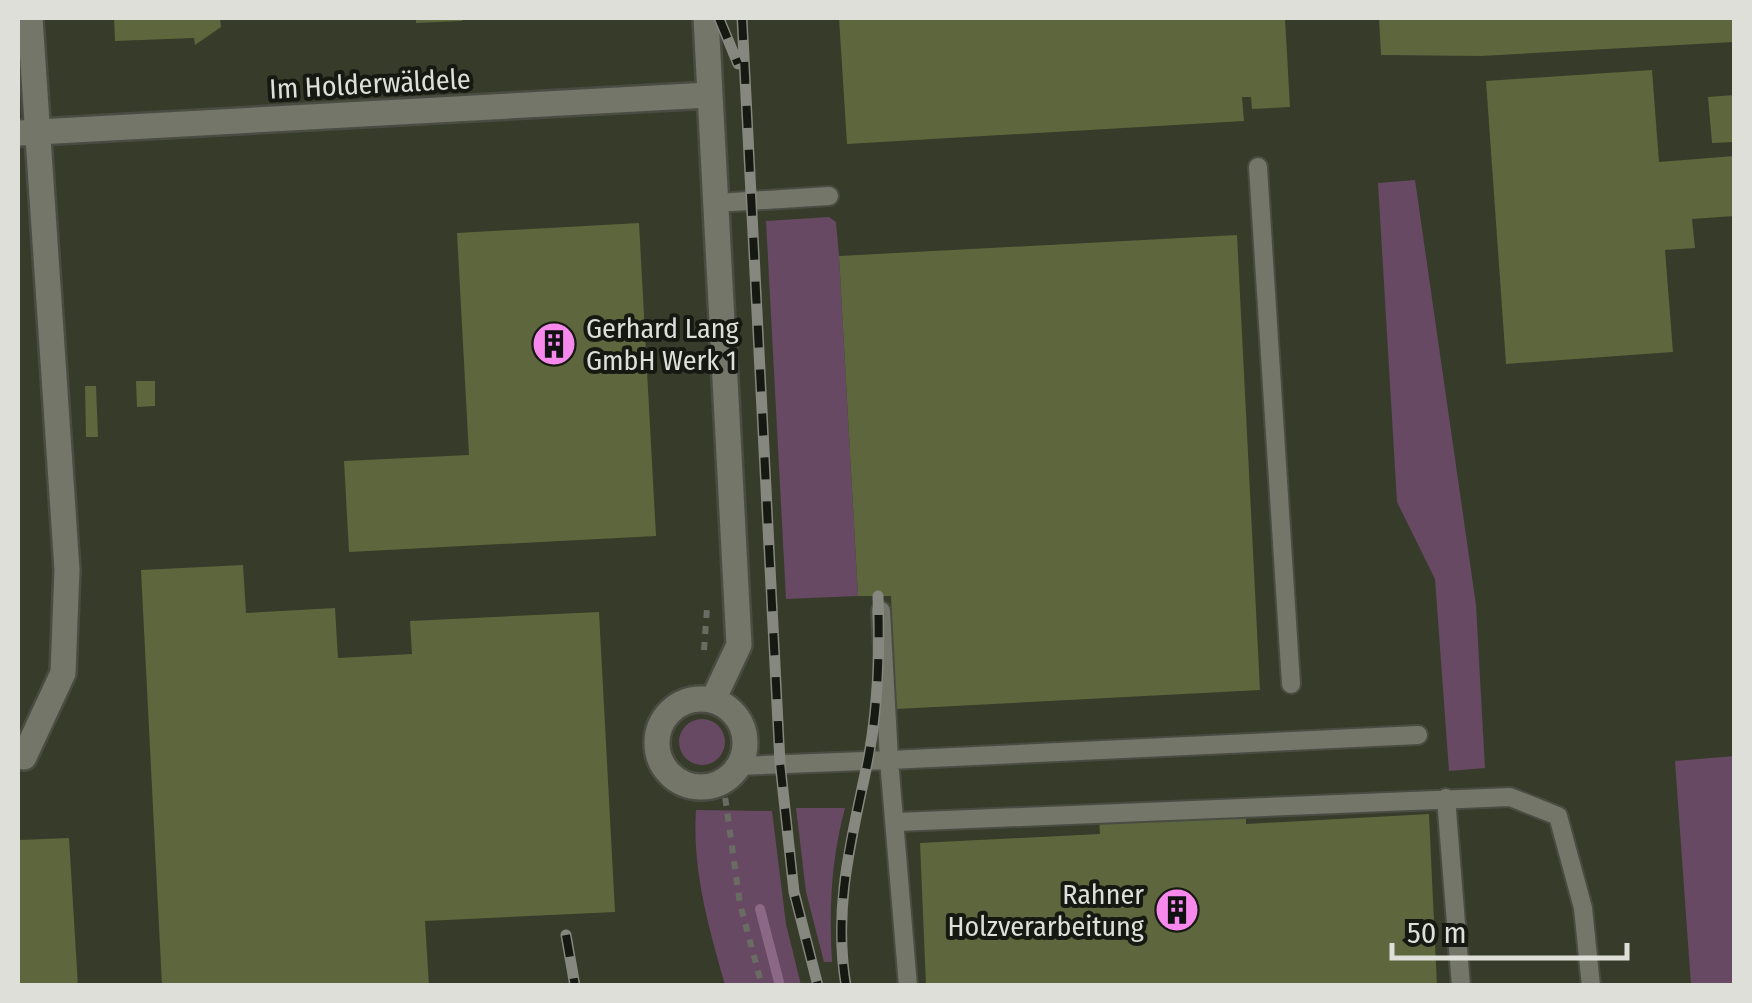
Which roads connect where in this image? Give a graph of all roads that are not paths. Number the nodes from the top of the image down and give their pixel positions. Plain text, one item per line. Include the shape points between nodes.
1 (30, 18) edge
2 (706, 18) edge
3 (709, 95) junction
4 (26, 133) edge
5 (1258, 167) dead end
6 (829, 196) dead end
7 (716, 203) junction
8 (881, 610) dead end
9 (1290, 684) dead end
10 (713, 700) junction
11 (1418, 736) dead end
12 (24, 757) dead end
13 (890, 760) junction
14 (731, 774) junction
15 (1446, 798) junction
16 (897, 822) junction
17 (908, 986) edge
18 (1461, 986) edge
19 (1591, 986) edge

1 - 4 street
2 - 3 street
3 - 4 street, Im Holderwäldele
3 - 7 street
4 - 12 street via 67,570 63,673
5 - 9 lane
6 - 7 lane
7 - 10 street via 739,645
8 - 13 lane
10 - 14 street via 740,722 746,744
10 - 14 street via 690,700 670,711 658,731 658,754 669,774 689,786
11 - 13 lane
13 - 14 lane
13 - 16 lane
15 - 16 lane
15 - 18 lane
15 - 19 lane via 1510,797 1558,816 1583,908
16 - 17 lane

